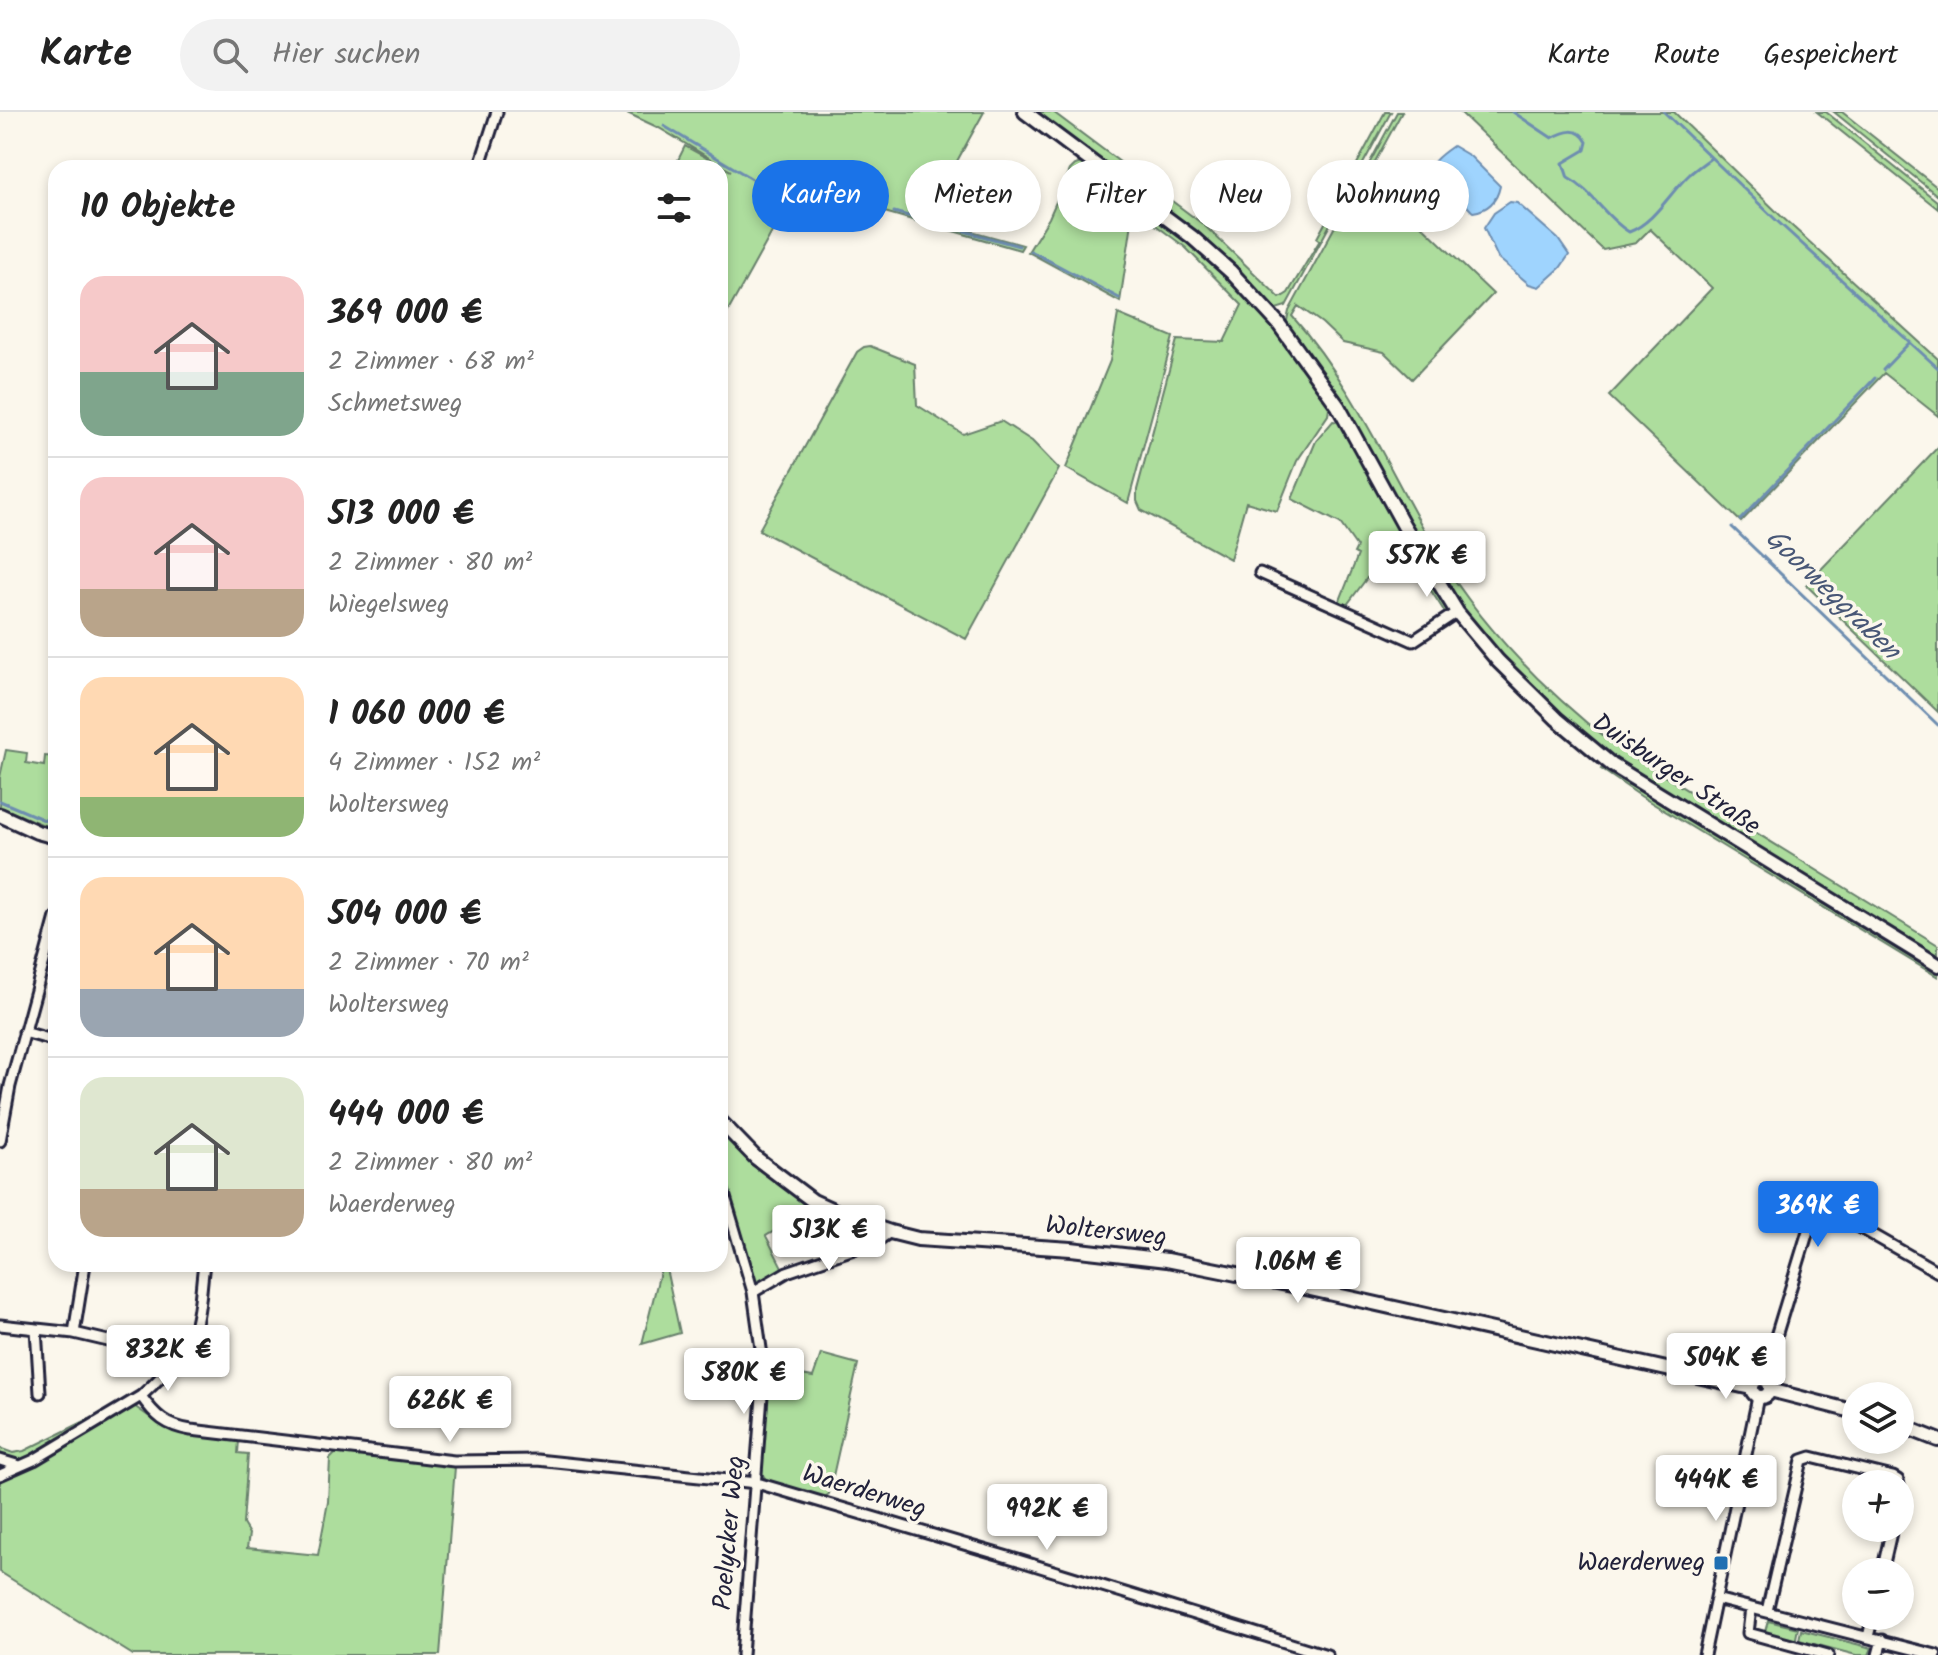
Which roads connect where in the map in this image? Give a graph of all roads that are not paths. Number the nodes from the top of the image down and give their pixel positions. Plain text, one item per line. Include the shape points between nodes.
1 (497, 112) edge
2 (1025, 112) edge
3 (482, 160) edge
4 (1260, 573) dead end
5 (1457, 612) junction
6 (0, 815) edge
7 (48, 834) edge
8 (48, 950) edge
9 (1938, 965) edge
10 (24, 1032) junction
11 (48, 1039) edge
12 (5, 1085) edge
13 (728, 1129) edge
14 (0, 1141) edge
15 (728, 1207) edge
16 (890, 1232) junction
17 (84, 1272) edge
18 (203, 1272) edge
19 (1938, 1272) edge
20 (753, 1292) junction
21 (0, 1325) edge
22 (36, 1329) junction
23 (74, 1333) junction
24 (170, 1365) junction
25 (1761, 1389) junction
26 (40, 1393) dead end
27 (141, 1396) junction
28 (1842, 1409) edge
29 (1914, 1431) edge
30 (1938, 1440) edge
31 (0, 1460) edge
32 (20, 1466) junction
33 (1864, 1470) edge
34 (0, 1475) edge
35 (757, 1483) junction
36 (1716, 1599) junction
37 (1751, 1608) junction
38 (1767, 1611) junction
39 (1870, 1630) edge
40 (1868, 1637) junction
41 (1882, 1640) junction
42 (742, 1655) edge
43 (1327, 1655) edge
44 (1704, 1655) edge
45 (1828, 1655) edge
46 (1878, 1655) edge
47 (1936, 1655) edge

1 - 3 street
2 - 5 street, Duisburger Straße via 1192,237 1278,323 1338,406
4 - 5 street via 1413,641
5 - 9 street, Duisburger Straße via 1498,661 1612,765
6 - 7 street
8 - 10 street
10 - 11 street
10 - 12 street
12 - 14 street
13 - 16 street, Woltersweg via 813,1201
15 - 20 street, Poelycker Weg
16 - 20 street via 787,1272
16 - 25 street, Woltersweg via 1167,1260
17 - 23 street
18 - 24 street via 195,1327
19 - 25 street via 1840,1216 1827,1212 1811,1221
20 - 35 street, Poelycker Weg via 764,1370
21 - 22 street
22 - 23 street
22 - 26 street
23 - 24 street via 138,1348
24 - 27 street
25 - 28 street, Woltersweg
25 - 36 street
27 - 32 street
27 - 35 street, Waerderweg via 161,1420 191,1430 454,1461 537,1460
29 - 30 street
31 - 32 street
32 - 34 street
33 - 38 street via 1811,1457 1802,1460
35 - 42 street, Poelycker Weg
35 - 43 street, Waerderweg
36 - 37 street
36 - 44 street
37 - 38 street
37 - 45 street via 1748,1633
38 - 40 street
39 - 40 street
40 - 41 street
41 - 46 street
41 - 47 street

